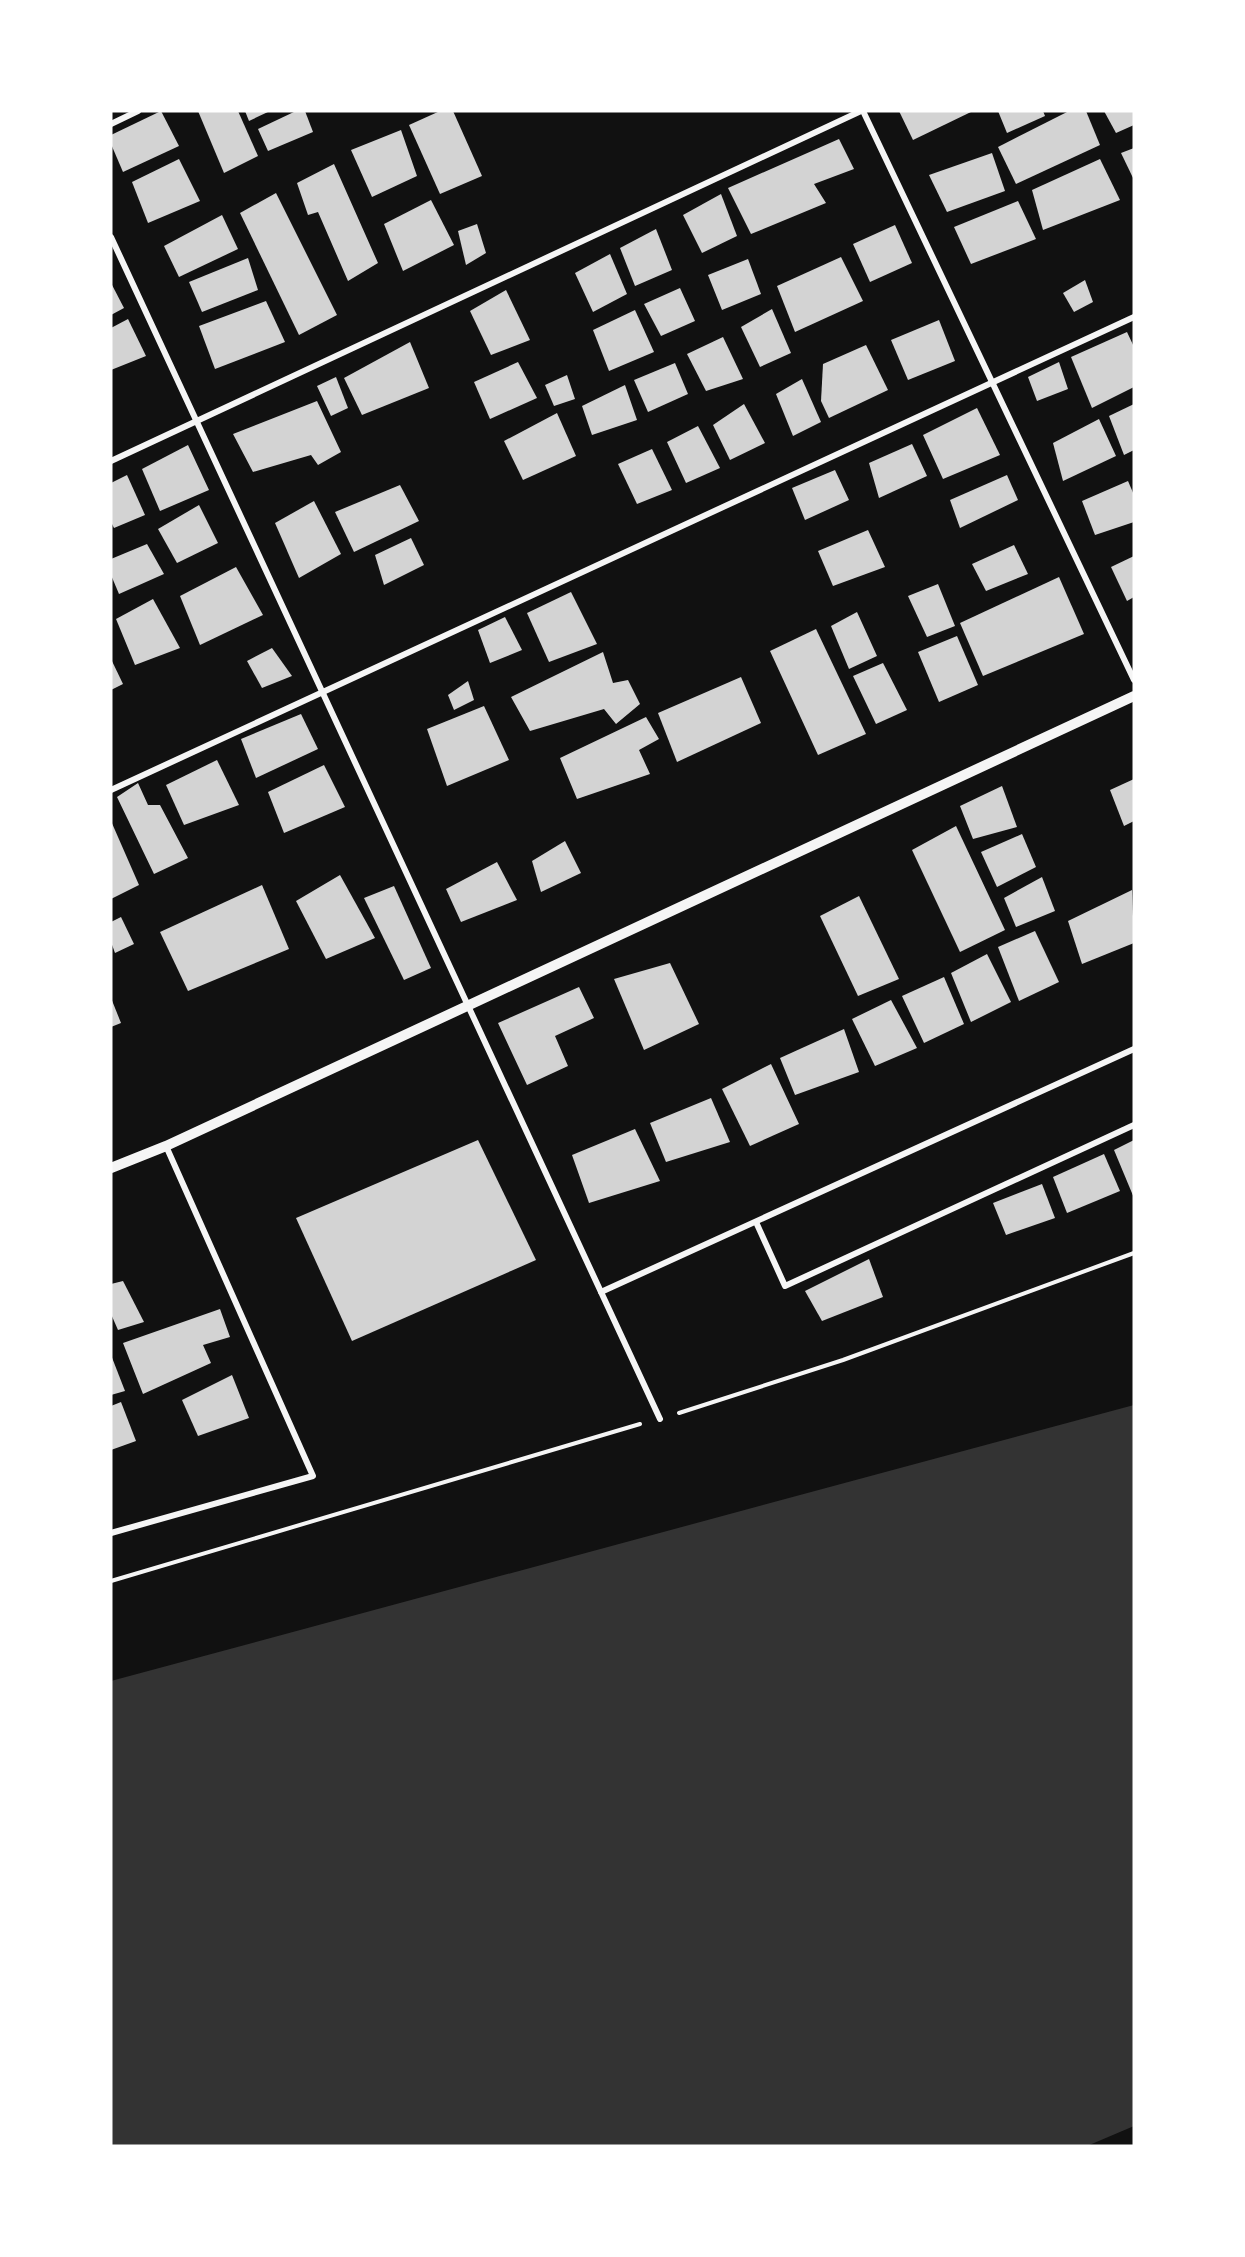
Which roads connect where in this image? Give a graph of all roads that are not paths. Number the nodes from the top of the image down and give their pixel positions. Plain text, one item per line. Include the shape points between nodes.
1 (138, 111) edge
2 (862, 111) edge
3 (111, 124) edge
4 (111, 237) edge
5 (1134, 317) edge
6 (992, 383) junction
7 (196, 421) junction
8 (111, 460) edge
9 (1134, 680) edge
10 (323, 693) junction
11 (1134, 696) edge
12 (111, 790) edge
13 (468, 1004) junction
14 (1134, 1049) edge
15 (1134, 1125) edge
16 (166, 1146) junction
17 (111, 1168) edge
18 (756, 1222) junction
19 (601, 1292) junction
20 (660, 1419) road end
21 (111, 1533) edge

1 - 3 street
2 - 6 street
2 - 7 street
4 - 7 street
5 - 6 street
6 - 9 street
6 - 10 street
7 - 8 street
7 - 10 street
10 - 12 street
10 - 13 street
11 - 13 street
13 - 16 street
13 - 19 street
14 - 18 street
15 - 18 street via 785,1286
16 - 17 street
16 - 21 street via 313,1476
18 - 19 street
19 - 20 street

